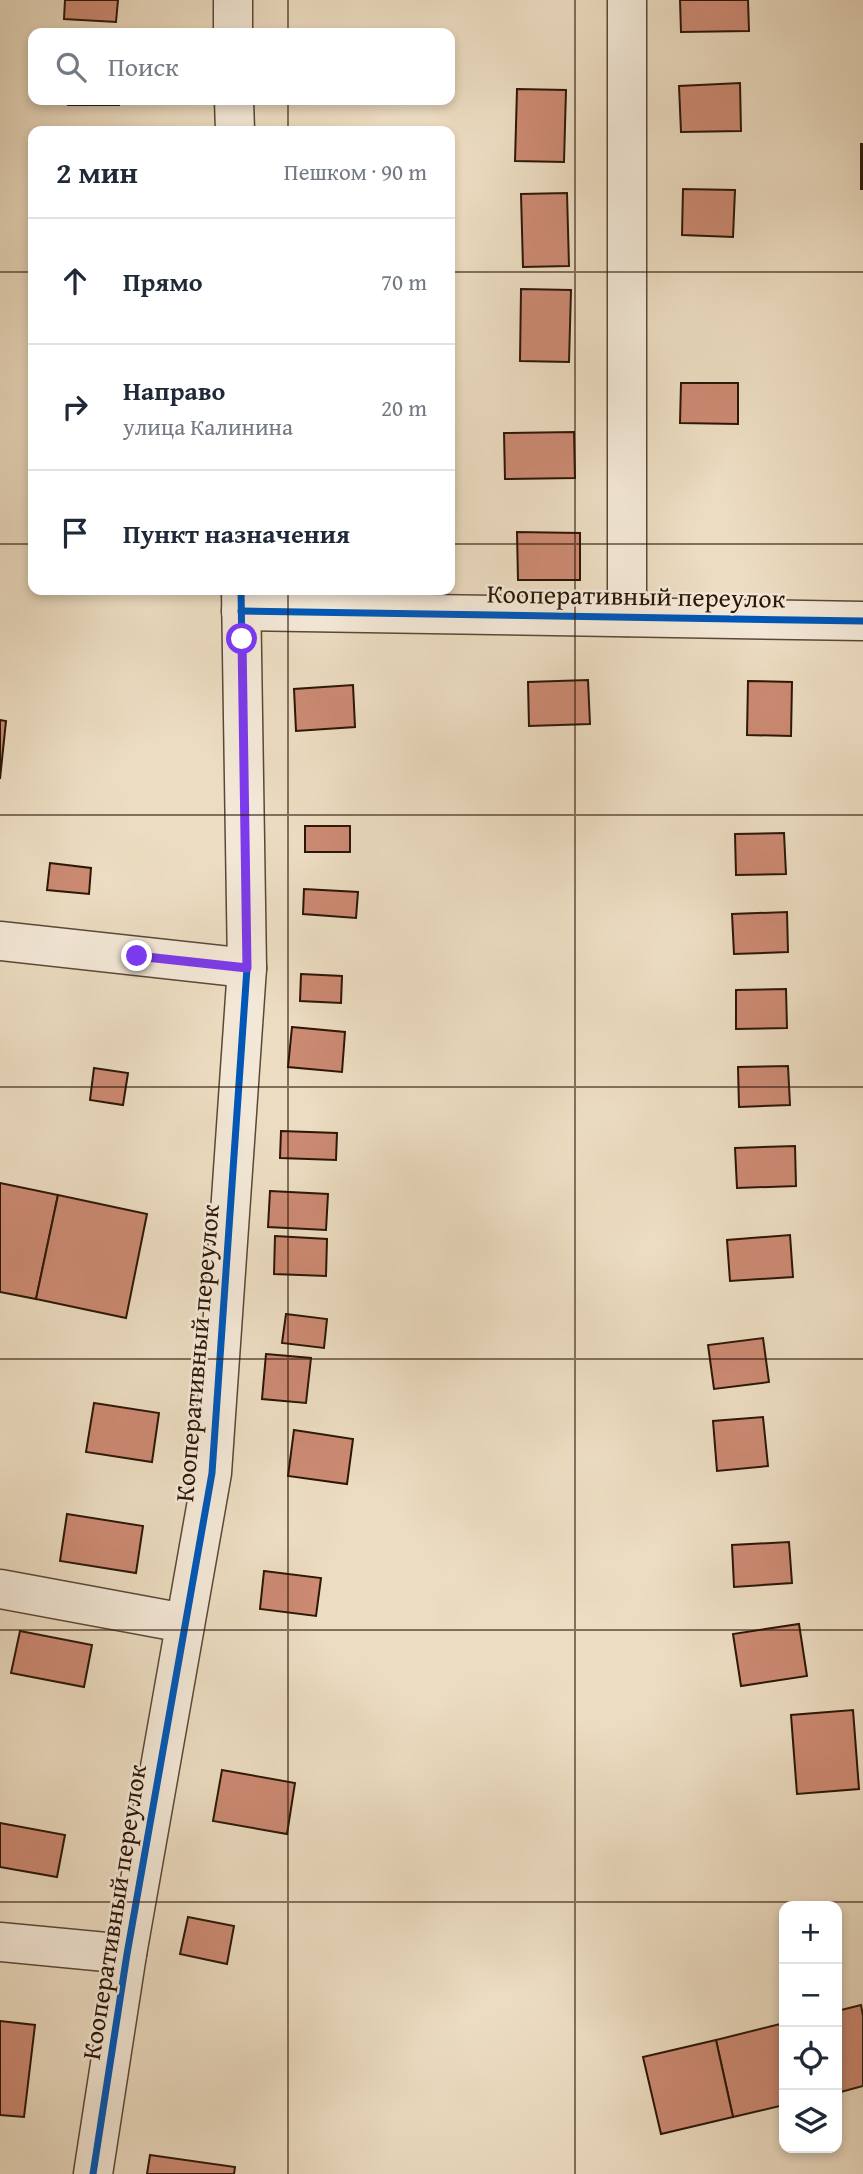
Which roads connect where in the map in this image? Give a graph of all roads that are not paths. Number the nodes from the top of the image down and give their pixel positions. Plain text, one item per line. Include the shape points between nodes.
1 (233, 0) edge
2 (627, 0) edge
3 (233, 28) edge
4 (234, 105) edge
5 (234, 126) edge
6 (241, 601) edge
7 (627, 617) junction
8 (863, 621) edge
9 (0, 940) edge
10 (247, 968) junction
11 (0, 1589) edge
12 (184, 1623) junction
13 (0, 1942) edge
14 (127, 1955) junction
15 (93, 2174) edge

1 - 3 street
2 - 7 street, Кооперативный переулок
4 - 5 street
6 - 7 street, Кооперативный переулок
6 - 10 street, Кооперативный переулок
7 - 8 street, Кооперативный переулок
9 - 10 street
10 - 12 street, Кооперативный переулок via 212,1473
11 - 12 street
12 - 14 street, Кооперативный переулок
13 - 14 street
14 - 15 street, Кооперативный переулок

